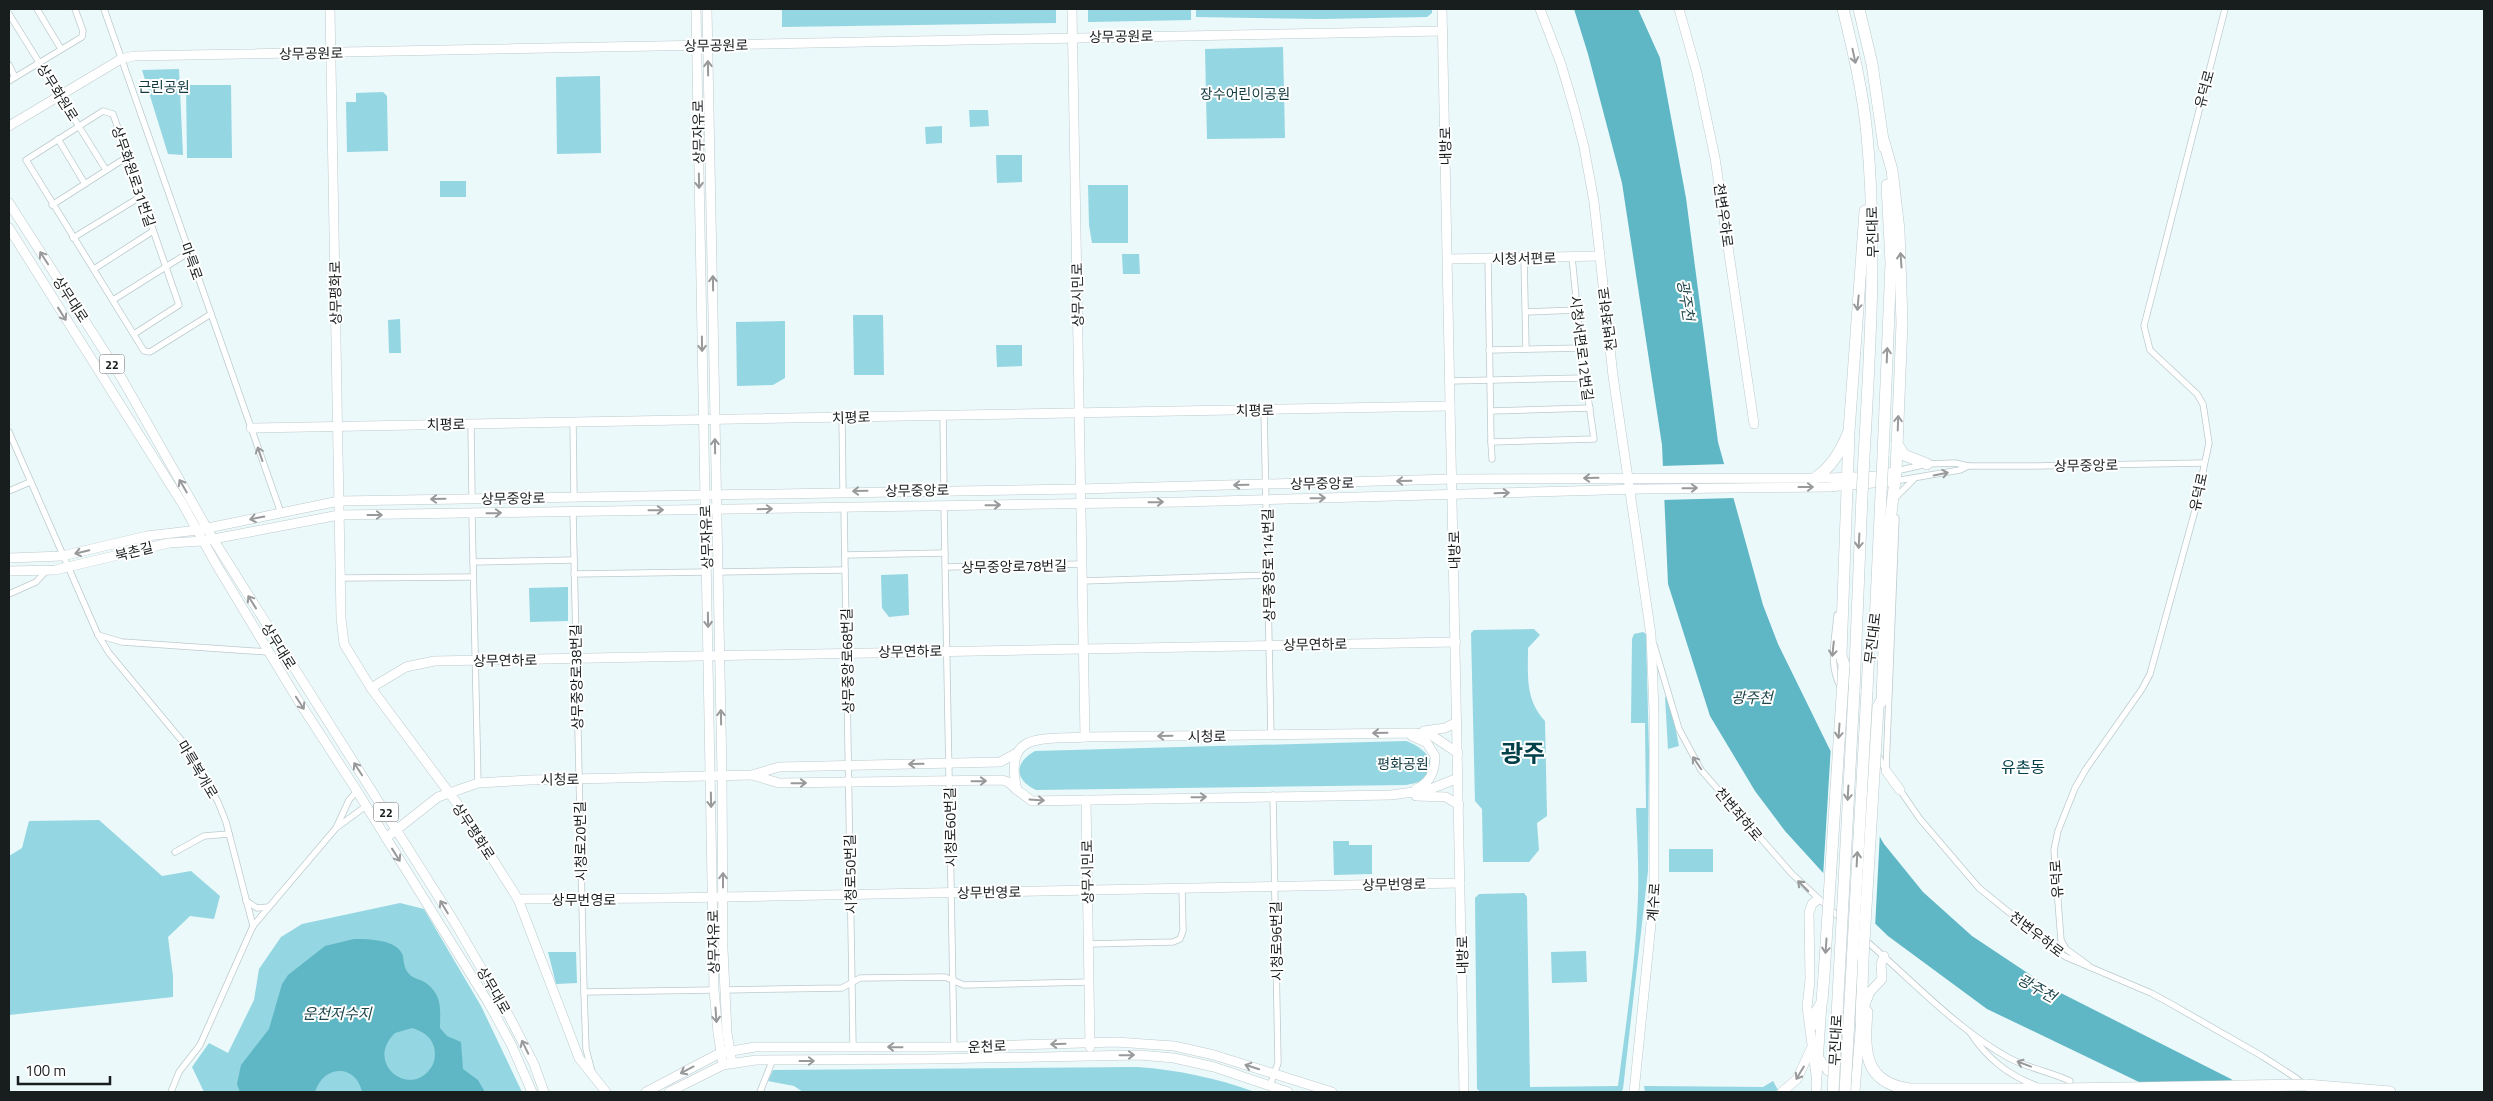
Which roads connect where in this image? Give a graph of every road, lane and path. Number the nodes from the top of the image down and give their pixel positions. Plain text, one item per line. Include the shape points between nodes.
1 (16, 9) edge
2 (37, 9) edge
3 (75, 9) edge
4 (104, 9) edge
5 (330, 9) edge
6 (696, 9) edge
7 (707, 9) edge
8 (1072, 9) edge
9 (1442, 9) edge
10 (1540, 9) edge
11 (1679, 9) edge
12 (1843, 9) edge
13 (1859, 9) edge
14 (2226, 9) edge
15 (9, 13) edge
16 (1443, 31) junction
17 (1072, 37) junction
18 (696, 45) junction
19 (708, 45) junction
20 (61, 49) junction
21 (330, 52) junction
22 (121, 59) junction
23 (39, 63) junction
24 (9, 65) edge
25 (16, 76) junction
26 (9, 81) edge
27 (59, 95) junction
28 (9, 126) edge
29 (79, 126) junction
30 (58, 139) junction
31 (1884, 142) junction
32 (127, 157) junction
33 (106, 170) junction
34 (85, 184) junction
35 (1871, 185) junction
36 (140, 197) junction
37 (9, 203) edge
38 (52, 205) junction
39 (9, 228) edge
40 (153, 232) junction
41 (73, 238) junction
42 (188, 252) junction
43 (1600, 256) junction
44 (1572, 257) junction
45 (1488, 258) junction
46 (1524, 258) junction
47 (1448, 259) junction
48 (165, 267) junction
49 (94, 269) junction
50 (113, 300) junction
51 (1577, 310) junction
52 (1526, 312) junction
53 (211, 314) junction
54 (134, 334) junction
55 (1581, 348) junction
56 (1526, 349) junction
57 (1489, 350) junction
58 (1585, 378) junction
59 (1490, 380) junction
60 (1450, 381) junction
61 (1450, 406) junction
62 (1590, 408) junction
63 (1264, 410) junction
64 (1491, 411) junction
65 (1079, 412) junction
66 (943, 415) junction
67 (842, 417) junction
68 (703, 420) junction
69 (714, 420) junction
70 (573, 422) junction
71 (470, 424) junction
72 (1754, 424) dead end
73 (338, 427) junction
74 (251, 428) junction
75 (1849, 431) junction
76 (9, 432) edge
77 (1491, 442) junction
78 (1897, 444) junction
79 (1492, 459) dead end
80 (2204, 463) junction
81 (1927, 464) junction
82 (1968, 466) junction
83 (1895, 476) junction
84 (1629, 477) junction
85 (1815, 478) junction
86 (1452, 479) junction
87 (1914, 479) junction
88 (30, 482) junction
89 (1845, 482) junction
90 (1267, 484) junction
91 (1080, 489) junction
92 (1630, 489) junction
93 (944, 490) junction
94 (9, 491) edge
95 (843, 492) junction
96 (716, 494) junction
97 (1453, 494) junction
98 (704, 495) junction
99 (574, 497) junction
100 (472, 498) junction
101 (1896, 498) junction
102 (1267, 499) junction
103 (339, 501) junction
104 (1081, 503) junction
105 (944, 506) junction
106 (844, 508) junction
107 (705, 510) junction
108 (716, 510) junction
109 (573, 512) junction
110 (281, 513) junction
111 (472, 514) junction
112 (339, 515) junction
113 (203, 530) junction
114 (213, 539) junction
115 (203, 541) junction
116 (945, 553) junction
117 (845, 555) junction
118 (62, 556) junction
119 (9, 558) edge
120 (574, 560) junction
121 (473, 562) junction
122 (1082, 564) junction
123 (67, 567) junction
124 (946, 567) junction
125 (47, 570) junction
126 (845, 570) junction
127 (9, 572) edge
128 (706, 572) junction
129 (718, 572) junction
130 (574, 574) junction
131 (1269, 575) junction
132 (474, 577) junction
133 (341, 578) junction
134 (1082, 581) junction
135 (1856, 588) junction
136 (9, 594) edge
137 (1875, 624) junction
138 (98, 635) junction
139 (1651, 635) junction
140 (1456, 642) junction
141 (1270, 645) junction
142 (1083, 648) junction
143 (947, 651) junction
144 (268, 652) junction
145 (846, 652) junction
146 (709, 656) junction
147 (719, 656) junction
148 (576, 658) junction
149 (475, 660) junction
150 (1844, 665) junction
151 (371, 688) junction
152 (1878, 707) junction
153 (1654, 711) joint
154 (1457, 722) junction
155 (1403, 732) junction
156 (1414, 733) junction
157 (1271, 735) junction
158 (1085, 737) junction
159 (1458, 753) junction
160 (1015, 754) junction
161 (949, 763) junction
162 (848, 766) junction
163 (1886, 771) junction
164 (722, 775) junction
165 (752, 775) junction
166 (710, 776) junction
167 (1458, 778) junction
168 (578, 779) junction
169 (950, 781) junction
170 (848, 782) junction
171 (478, 783) junction
172 (1017, 790) junction
173 (1900, 790) joint
174 (357, 791) junction
175 (448, 792) junction
176 (1401, 794) junction
177 (1273, 795) junction
178 (1086, 800) junction
179 (1459, 805) junction
180 (366, 806) junction
181 (336, 828) junction
182 (398, 830) junction
183 (229, 834) junction
184 (386, 838) junction
185 (175, 852) dead end
186 (1460, 883) junction
187 (1275, 886) junction
188 (1182, 888) junction
189 (1088, 890) junction
190 (952, 893) junction
191 (850, 895) junction
192 (712, 897) junction
193 (723, 897) junction
194 (518, 899) junction
195 (581, 900) junction
196 (1817, 900) junction
197 (246, 901) junction
198 (269, 907) junction
199 (253, 926) junction
200 (1089, 944) junction
201 (1884, 956) junction
202 (1845, 959) junction
203 (2088, 965) junction
204 (953, 980) junction
205 (852, 982) junction
206 (1089, 982) junction
207 (714, 990) junction
208 (725, 990) junction
209 (584, 992) junction
210 (1822, 1001) junction
211 (1864, 1015) junction
212 (1968, 1030) junction
213 (1090, 1043) junction
214 (853, 1046) junction
215 (954, 1047) junction
216 (1811, 1050) junction
217 (725, 1052) junction
218 (1090, 1055) junction
219 (1819, 1058) junction
220 (772, 1059) junction
221 (1856, 1062) junction
222 (728, 1064) junction
223 (1274, 1074) junction
224 (593, 1076) junction
225 (2067, 1085) junction
226 (1270, 1086) junction
227 (1816, 1088) edge
228 (2044, 1088) junction
229 (2309, 1089) edge
230 (171, 1092) edge
231 (532, 1092) edge
232 (544, 1092) edge
233 (606, 1092) edge
234 (646, 1092) edge
235 (669, 1092) edge
236 (760, 1092) edge
237 (1288, 1092) edge
238 (1332, 1092) edge
239 (1464, 1092) edge
240 (1634, 1092) edge
241 (1782, 1092) edge
242 (1833, 1092) edge
243 (1845, 1092) edge
244 (1855, 1092) edge
245 (1900, 1092) edge
246 (2369, 1092) edge
247 (2390, 1092) edge

1 - 15 street
2 - 20 street
3 - 20 street via 82,36
4 - 22 street, 마륵로
5 - 21 street, 상무평화로
6 - 18 street, 상무자유로
7 - 19 street, 상무자유로
8 - 17 street, 상무시민로
9 - 16 street, 내방로
10 - 43 street, 천변좌하로 via 1561,64 1584,147
11 - 72 street, 천변우하로 via 1716,158
12 -> 35 highway, 무진대로 via 1867,133
13 - 31 highway, 무진대로 via 1874,73
14 - 80 street, 유덕로 via 2144,326 2150,350 2197,394 2203,404 2209,437
15 - 23 street, 상무화원로
16 - 17 street, 상무공원로
16 - 47 street, 내방로
17 - 19 street, 상무공원로
17 - 65 street, 상무시민로
18 - 19 street, 상무공원로
18 - 21 street, 상무공원로
18 -> 68 street, 상무자유로
69 -> 19 street, 상무자유로
20 - 23 street
21 - 22 street, 상무공원로 via 174,54
21 - 73 street, 상무평화로
22 - 27 street, 상무공원로
22 - 42 street, 마륵로
23 - 25 street
23 - 27 street, 상무화원로
24 - 25 street
25 - 26 street
27 - 28 street, 상무공원로
27 - 29 street, 상무화원로
29 - 30 street, 상무화원로31번길
29 - 32 street, 상무화원로31번길 via 103,111 113,114
29 - 33 street, 상무화원로
30 - 34 street
30 - 38 street, 상무화원로31번길 via 26,160
78 -> 31 highway via 1902,274 1892,170
137 -> 31 highway, 무진대로, bridge via 1891,263
32 - 33 street
32 - 36 street, 상무화원로31번길
33 - 34 street
34 - 38 street
35 -> 75 highway via 1865,209
35 -> 135 highway, 무진대로, bridge via 1872,276
36 - 40 street, 상무화원로31번길
36 - 41 street
113 -> 37 street, 상무대로 / 22 via 121,377
38 - 41 street
39 -> 113 street, 상무대로 / 22
40 - 48 street, 상무화원로31번길
40 - 49 street
41 - 49 street
42 - 48 street
42 - 53 street, 마륵로
43 - 44 street, 시청서편로
43 - 84 street, 천변좌하로 via 1613,376
44 - 46 street, 시청서편로
44 - 51 street, 시청서편로12번길
45 - 46 street, 시청서편로
45 - 47 street, 시청서편로
45 - 57 street
46 - 52 street
47 - 60 street, 내방로
48 - 50 street
48 - 54 street, 상무화원로31번길 via 179,305
49 - 50 street
50 - 54 street
51 - 52 street
51 - 55 street, 시청서편로12번길
52 - 56 street
53 - 54 street via 148,352 144,351
53 - 74 street, 마륵로
55 - 56 street
55 - 58 street, 시청서편로12번길
56 - 57 street
57 - 59 street
58 - 59 street
58 - 62 street, 시청서편로12번길
59 - 60 street
59 - 64 street
60 - 61 street, 내방로
61 - 63 street, 치평로
61 - 86 street, 내방로
62 - 64 street
62 - 77 street, 시청서편로12번길 via 1594,439
63 - 65 street, 치평로
63 - 90 street, 상무중앙로114번길
64 - 77 street
65 - 66 street, 치평로
65 - 91 street, 상무시민로
66 - 67 street, 치평로
66 - 93 street
67 - 69 street, 치평로
67 - 95 street
68 - 69 street, 치평로
68 - 70 street, 치평로
68 - 98 street, 상무자유로
96 -> 69 street, 상무자유로
70 - 71 street, 치평로
70 - 99 street
71 - 73 street, 치평로
71 - 100 street
73 - 74 street, 치평로
73 - 103 street, 상무평화로
110 -> 74 street, 마륵로
75 - 85 highway via 1842,448
75 - 89 highway
76 - 88 street, 마륵복개로
77 - 79 street
78 - 81 highway via 1904,455
78 - 83 highway
80 - 82 street, 상무중앙로
80 - 203 street, 유덕로 via 2194,514 2150,674 2078,782 2056,840 2054,871 2059,934 2063,946
81 - 82 street, 상무중앙로
81 - 83 street, 상무중앙로
87 -> 82 street, 상무중앙로
83 - 87 street, 상무중앙로
83 - 89 street, 상무중앙로
83 - 101 highway
84 - 85 street, 상무중앙로
84 -> 86 street, 상무중앙로
84 - 92 street, 천변좌하로
85 - 89 street, 상무중앙로
86 -> 90 street, 상무중앙로
86 - 97 street, 내방로
87 - 101 street
88 - 94 street
88 - 118 street, 마륵복개로
92 -> 89 street, 상무중앙로
89 - 150 highway via 1841,655
89 -> 163 street, 천변우하로 via 1832,662 1840,686
90 -> 91 street, 상무중앙로
90 - 102 street, 상무중앙로114번길
91 - 93 street, 상무중앙로
91 - 104 street, 상무시민로
97 -> 92 street, 상무중앙로
92 - 139 street, 천변좌하로
93 -> 95 street, 상무중앙로
95 - 96 street, 상무중앙로
96 - 98 street, 상무중앙로
96 - 108 street, 상무자유로
102 -> 97 street, 상무중앙로
97 - 140 street, 내방로
98 - 99 street, 상무중앙로
98 - 107 street, 상무자유로
99 - 100 street, 상무중앙로
100 -> 103 street, 상무중앙로
101 - 152 highway via 1888,539 1882,700
101 - 163 street
104 -> 102 street, 상무중앙로
102 - 131 street, 상무중앙로114번길
103 - 110 street, 상무중앙로
103 - 112 street, 상무평화로
105 -> 104 street, 상무중앙로
104 - 122 street, 상무시민로
105 - 106 street, 상무중앙로
105 - 116 street, 상무중앙로78번길
108 -> 106 street, 상무중앙로
106 - 117 street, 상무중앙로68번길
107 - 108 street, 상무중앙로
109 -> 107 street, 상무중앙로
107 - 128 street, 상무자유로
108 - 129 street, 상무자유로
111 -> 109 street, 상무중앙로
109 - 120 street, 상무중앙로38번길
110 -> 113 street, 상무중앙로
112 -> 111 street, 상무중앙로
111 - 121 street
112 - 114 street, 상무중앙로
112 - 133 street, 상무평화로
113 - 114 street, 상무대로 / 22
113 - 115 street, 상무대로 / 22
113 -> 118 street, 북촌길 via 147,536
114 - 115 street, 상무중앙로
182 -> 114 street, 상무대로 / 22
115 - 123 street, 북촌길 via 169,543
115 - 144 street, 상무대로 / 22
116 - 117 street
116 - 124 street, 상무중앙로78번길
117 - 126 street, 상무중앙로68번길
118 - 119 street, 북촌길
118 - 123 street, 마륵복개로
120 - 121 street
120 - 130 street, 상무중앙로38번길
121 - 132 street
122 - 124 street, 상무중앙로78번길
122 - 134 street, 상무시민로
123 - 125 street, 북촌길
123 - 138 street, 마륵복개로
124 - 143 street, 상무중앙로78번길
125 - 127 street, 북촌길
125 - 136 street via 36,582
126 - 129 street, 상무자유로
126 - 145 street, 상무중앙로68번길
128 - 130 street
128 -> 146 street, 상무자유로
129 - 147 street, 상무자유로
130 - 148 street, 상무중앙로38번길
131 - 134 street
131 - 141 street, 상무중앙로114번길
132 - 133 street
132 - 149 street
133 - 151 street, 상무평화로 via 344,644
134 - 142 street, 상무시민로
135 - 150 highway
135 -> 202 highway, 무진대로, bridge via 1859,606
137 - 152 highway
202 -> 137 highway, 무진대로, bridge via 1869,651
138 - 144 street via 122,642
138 - 183 street, 마륵복개로 via 118,665 187,747 223,812
139 - 153 street, 천변좌하로
196 -> 139 street, 천변좌하로 via 1765,845 1692,756 1679,729
140 - 141 street, 상무연하로
140 - 154 street, 내방로
141 - 142 street, 상무연하로
141 - 157 street, 상무중앙로114번길
142 - 143 street, 상무연하로
142 - 158 street, 상무시민로
143 - 145 street, 상무연하로
143 - 161 street, 상무중앙로78번길
144 -> 174 street, 상무대로 / 22
145 - 147 street, 상무연하로
145 - 162 street, 상무중앙로68번길
146 - 147 street, 상무연하로
146 - 148 street, 상무연하로
146 - 166 street, 상무자유로
164 -> 147 street, 상무자유로
148 - 149 street, 상무연하로
148 - 168 street, 상무중앙로38번길
149 - 151 street, 상무연하로 via 422,663 398,671
149 - 171 street
150 -> 210 highway, bridge
151 - 175 street, 상무평화로
152 - 211 highway, bridge via 1863,958
153 - 240 street, 계수로 via 1654,894
154 - 156 street, 시청로 via 1445,728
154 - 159 street, 내방로
155 - 156 street, 시청로
155 -> 157 street, 시청로
155 - 176 street, 시청로 via 1427,743 1435,756 1435,764 1425,785
156 - 159 street, 시청로 via 1431,735
157 -> 158 street, 시청로
158 - 160 street, 시청로 via 1035,740
159 - 167 street, 내방로
160 - 161 street, 시청로 via 1000,762
160 - 172 street via 1013,771
161 -> 162 street, 시청로
161 - 169 street, 시청로60번길
162 - 165 street, 시청로 via 779,767
162 - 170 street, 시청로50번길
163 - 173 street, 천변우하로
164 - 165 street, 시청로
164 - 166 street, 시청로
193 -> 164 street, 상무자유로
165 -> 170 street, 시청로 via 779,783
166 - 168 street, 시청로
166 -> 192 street, 상무자유로
167 - 176 street, 시청로 via 1428,790
167 - 179 street, 내방로
168 - 171 street, 시청로
168 - 195 street, 시청로20번길
169 - 170 street, 시청로
169 -> 172 street, 시청로 via 1002,780
169 - 190 street, 시청로60번길
170 - 191 street, 시청로50번길
171 - 175 street, 시청로
172 -> 178 street, 시청로 via 1032,801
173 - 203 street, 천변우하로 via 1920,819 1979,888 2066,957
174 - 180 street, 상무대로 / 22
174 - 181 street via 348,800
175 - 182 street, 시청로
175 - 194 street, 상무평화로
176 - 177 street, 시청로
176 - 179 street, 시청로 via 1446,797
178 -> 177 street, 시청로
177 - 187 street, 시청로96번길
178 - 189 street, 상무시민로
179 - 186 street, 내방로
180 - 181 street
180 - 184 street, 상무대로 / 22
181 - 198 street
182 - 184 street, 시청로
232 -> 182 street, 상무대로 / 22 via 534,1064 509,1016
183 - 185 street via 204,836
183 - 197 street, 마륵복개로
184 -> 231 street, 상무대로 / 22 via 488,1002
186 - 187 street, 상무번영로
186 - 239 street, 내방로
187 - 188 street, 상무번영로
187 - 223 street, 시청로96번길 via 1278,1063
188 - 189 street, 상무번영로
188 - 200 street via 1183,931 1180,939 1173,942
189 - 190 street, 상무번영로
189 - 200 street, 상무시민로
190 - 191 street, 상무번영로
190 - 204 street, 시청로60번길
191 - 193 street, 상무번영로
191 - 205 street, 시청로50번길
192 - 193 street, 상무번영로
192 - 195 street, 상무번영로
192 - 207 street, 상무자유로
193 - 208 street, 상무자유로
194 - 195 street, 상무번영로
194 - 224 street, 상무평화로 via 580,1058
195 - 209 street, 시청로20번길
196 - 201 street, 천변좌하로
196 - 216 street via 1809,913 1807,1007
197 - 198 street via 257,908
197 - 199 street, 마륵복개로
198 - 199 street
199 - 230 street via 200,1045 179,1072
200 - 206 street, 상무시민로
201 - 211 street via 1882,979 1869,993
201 - 212 street, 천변좌하로
202 - 242 highway, 무진대로, bridge
202 - 243 highway, 무진대로, bridge
203 - 229 street, 천변우하로 via 2173,1005 2262,1056
204 - 205 street via 946,977 860,978
204 - 206 street via 964,985
204 - 215 street, 시청로60번길
205 - 208 street, 상무자유로 via 842,988
205 - 214 street, 시청로50번길
206 - 213 street, 상무시민로
207 - 209 street
207 -> 217 street, 상무자유로
208 - 217 street, 상무자유로
209 - 224 street, 시청로20번길 via 586,1049
210 - 216 street via 1815,1012
210 - 219 street
211 - 221 street
211 - 228 highway via 1868,1058 1874,1072 1882,1080 1900,1088
211 - 245 highway via 1863,1059 1870,1074 1886,1087
225 -> 212 street, 천변좌하로 via 2011,1058
212 - 228 street, 천변좌하로 via 1988,1056 2006,1071
213 -> 215 street, 운천로
213 - 218 street, 상무시민로
223 -> 213 street, 운천로 via 1174,1046
215 -> 214 street, 운천로
214 - 217 street, 운천로 via 755,1047
216 - 227 street
216 -> 241 street via 1797,1080
217 - 222 street, 상무자유로
217 -> 234 street, 운천로
220 -> 218 street, 운천로
218 -> 226 street, 운천로 via 1139,1054 1174,1058 1214,1067
219 - 221 street via 1828,1071 1835,1074 1842,1073
219 - 227 street
220 - 222 street, 운천로
220 - 236 street
221 - 244 street
222 - 235 street, 운천로
223 - 226 street, 시청로96번길
223 - 238 street, 운천로
224 - 233 street, 상무평화로
225 - 228 highway
225 - 229 highway, bridge
226 - 237 street, 운천로
229 - 246 highway
246 - 247 highway

